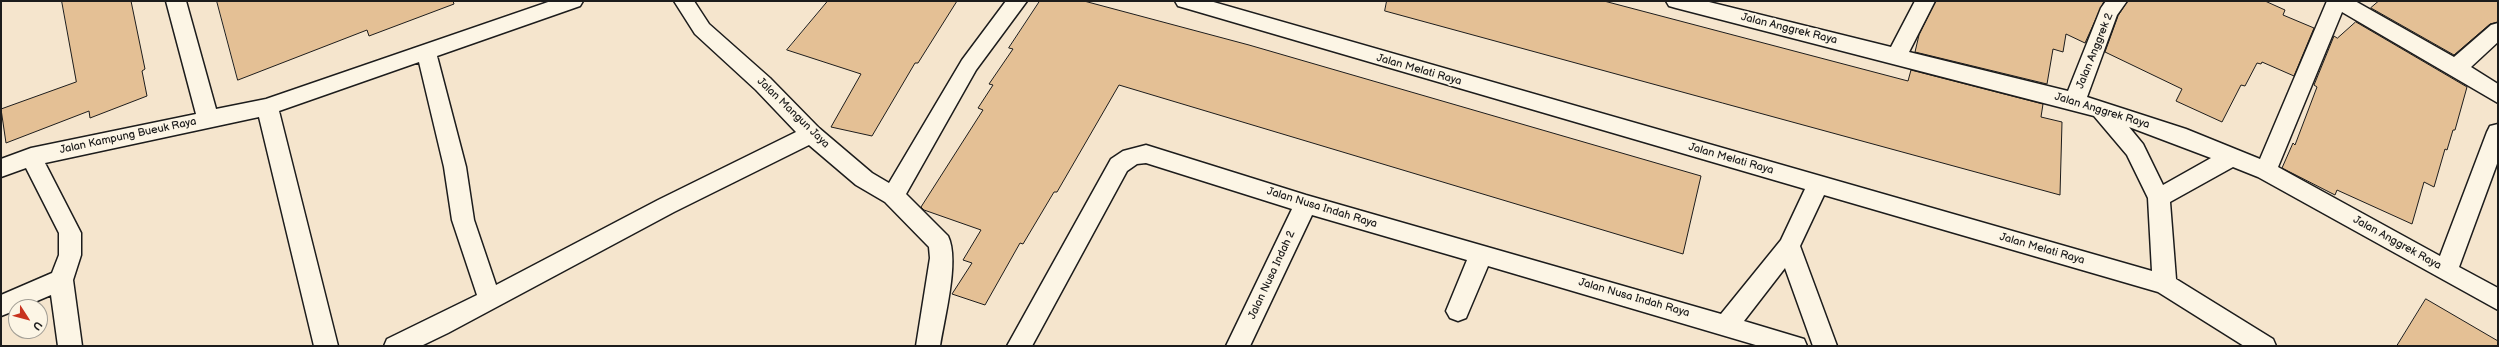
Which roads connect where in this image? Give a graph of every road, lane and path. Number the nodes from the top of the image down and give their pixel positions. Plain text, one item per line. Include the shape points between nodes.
1 (176, 1) edge
2 (572, 1) edge
3 (684, 1) edge
4 (1016, 1) edge
5 (1184, 1) edge
6 (1676, 1) edge
7 (1925, 1) edge
8 (2117, 1) edge
9 (2338, 1) edge
10 (1719, 6) edge
11 (2498, 30) edge
12 (426, 50) junction
13 (1897, 56) junction
14 (2455, 69) junction
15 (2498, 95) edge
16 (2075, 101) junction
17 (267, 107) junction
18 (2102, 110) junction
19 (208, 118) junction
20 (2498, 132) edge
21 (811, 134) junction
22 (2233, 156) junction
23 (31, 157) junction
24 (1, 168) edge
25 (2266, 171) junction
26 (1818, 184) junction
27 (893, 196) junction
28 (2159, 198) junction
29 (1306, 204) junction
30 (1789, 246) junction
31 (1481, 254) junction
32 (2446, 271) junction
33 (61, 280) junction
34 (2165, 284) junction
35 (490, 300) junction
36 (2498, 300) edge
37 (1, 306) edge
38 (1458, 311) dead end
39 (1726, 325) junction
40 (70, 346) edge
41 (326, 346) edge
42 (396, 346) edge
43 (928, 346) edge
44 (1019, 346) edge
45 (1238, 346) edge
46 (1795, 346) edge
47 (1825, 346) edge
48 (2264, 346) edge

1 - 19 street, Jalan Kampung Bueuk Raya
2 - 12 street
3 - 21 street, Jalan Mangun Jaya via 702,29 763,84
4 - 27 street via 969,65
5 - 26 street, Jalan Melati Raya
6 - 10 street, Jalan Anggrek Raya
7 - 13 street
8 - 16 street, Jalan Anggrek 2 via 2108,13
9 - 14 street
9 - 25 street
10 - 13 street, Jalan Anggrek Raya
11 - 14 street
12 - 17 street
12 - 35 street via 455,167 463,220
13 - 16 street, Jalan Anggrek Raya
14 - 15 street via 2484,84
16 - 18 street, Jalan Anggrek Raya
17 - 19 street
17 - 41 street
18 - 22 street, Jalan Anggrek Raya
18 - 28 street via 2135,150
19 - 23 street, Jalan Kampung Bueuk Raya
20 - 32 street
21 - 27 street, Jalan Mangun Jaya via 864,179
21 - 35 street via 666,206
22 - 25 street, Jalan Anggrek Raya
22 - 28 street
23 - 24 street, Jalan Kampung Bueuk Raya
23 - 33 street via 70,233 70,255
25 - 32 street, Jalan Anggrek Raya
26 - 30 street
26 - 34 street, Jalan Melati Raya
27 - 43 street, Jalan Mangun Jaya via 940,242 942,258
28 - 34 street
29 - 31 street, Jalan Nusa Indah Raya
29 - 44 street, Jalan Nusa Indah Raya via 1146,154 1131,157 1119,165
29 - 45 street, Jalan Nusa Indah 2
30 - 39 street
30 - 47 street
31 - 38 street
31 - 39 street, Jalan Nusa Indah Raya
32 - 36 street, Jalan Anggrek Raya
33 - 37 street
33 - 40 street
34 - 48 street, Jalan Melati Raya
35 - 42 street
39 - 46 street, Jalan Nusa Indah Raya

